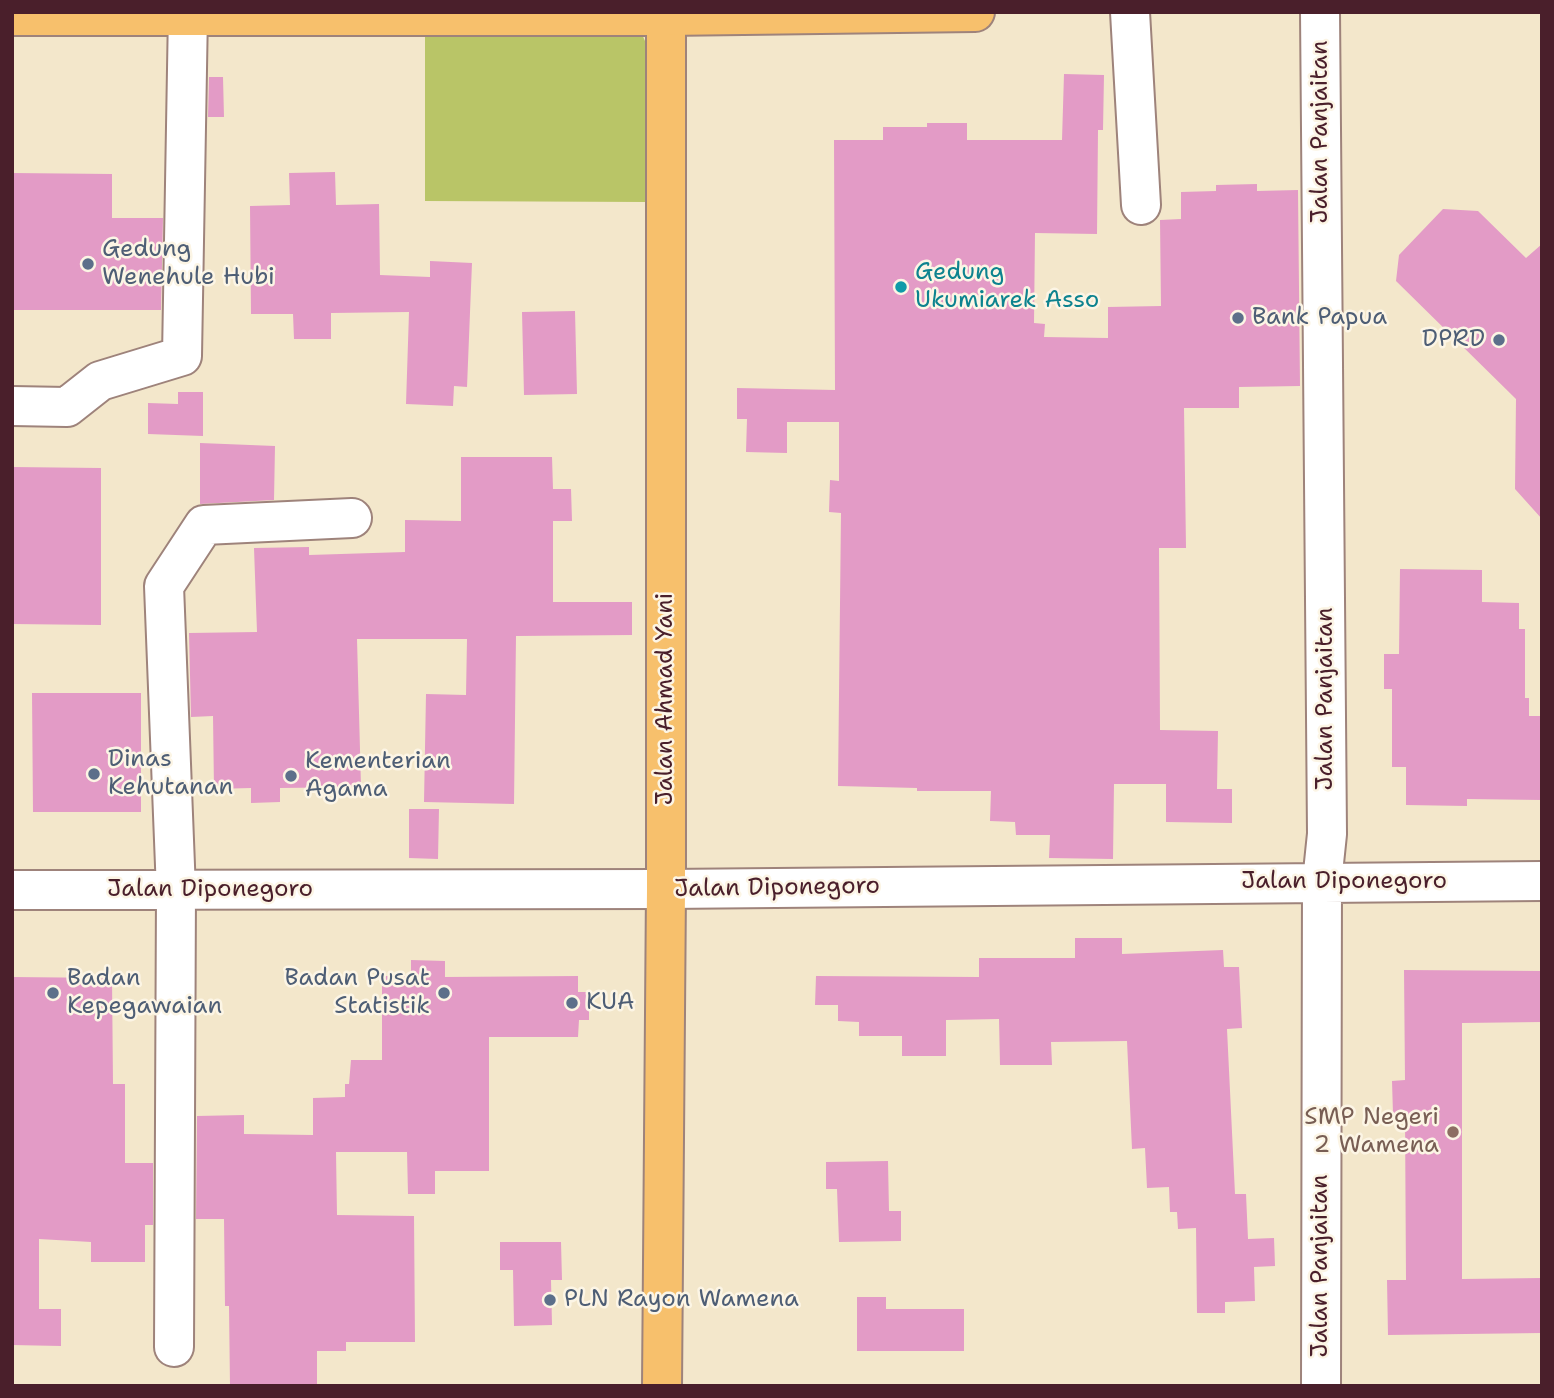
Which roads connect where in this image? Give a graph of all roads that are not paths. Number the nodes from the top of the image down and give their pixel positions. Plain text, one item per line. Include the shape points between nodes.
1 (975, 12) edge
2 (1130, 12) edge
3 (1320, 12) edge
4 (666, 14) edge
5 (188, 15) edge
6 (12, 16) edge
7 (1141, 205) dead end
8 (12, 406) edge
9 (352, 518) dead end
10 (1542, 881) edge
11 (1322, 883) junction
12 (666, 889) junction
13 (12, 890) edge
14 (176, 891) junction
15 (174, 1347) dead end
16 (662, 1386) edge
17 (1321, 1386) edge

1 - 4 main road
2 - 7 street
3 - 11 street, Jalan Panjaitan via 1327,834
4 - 5 main road
4 - 12 main road, Jalan Ahmad Yani
5 - 6 main road
5 - 8 street via 182,356 100,381 67,407
9 - 14 street via 204,525 164,586
10 - 11 street, Jalan Diponegoro
11 - 12 street, Jalan Diponegoro
11 - 17 street, Jalan Panjaitan
12 - 14 street, Jalan Diponegoro
12 - 16 main road, Jalan Ahmad Yani
13 - 14 street, Jalan Diponegoro
14 - 15 street

